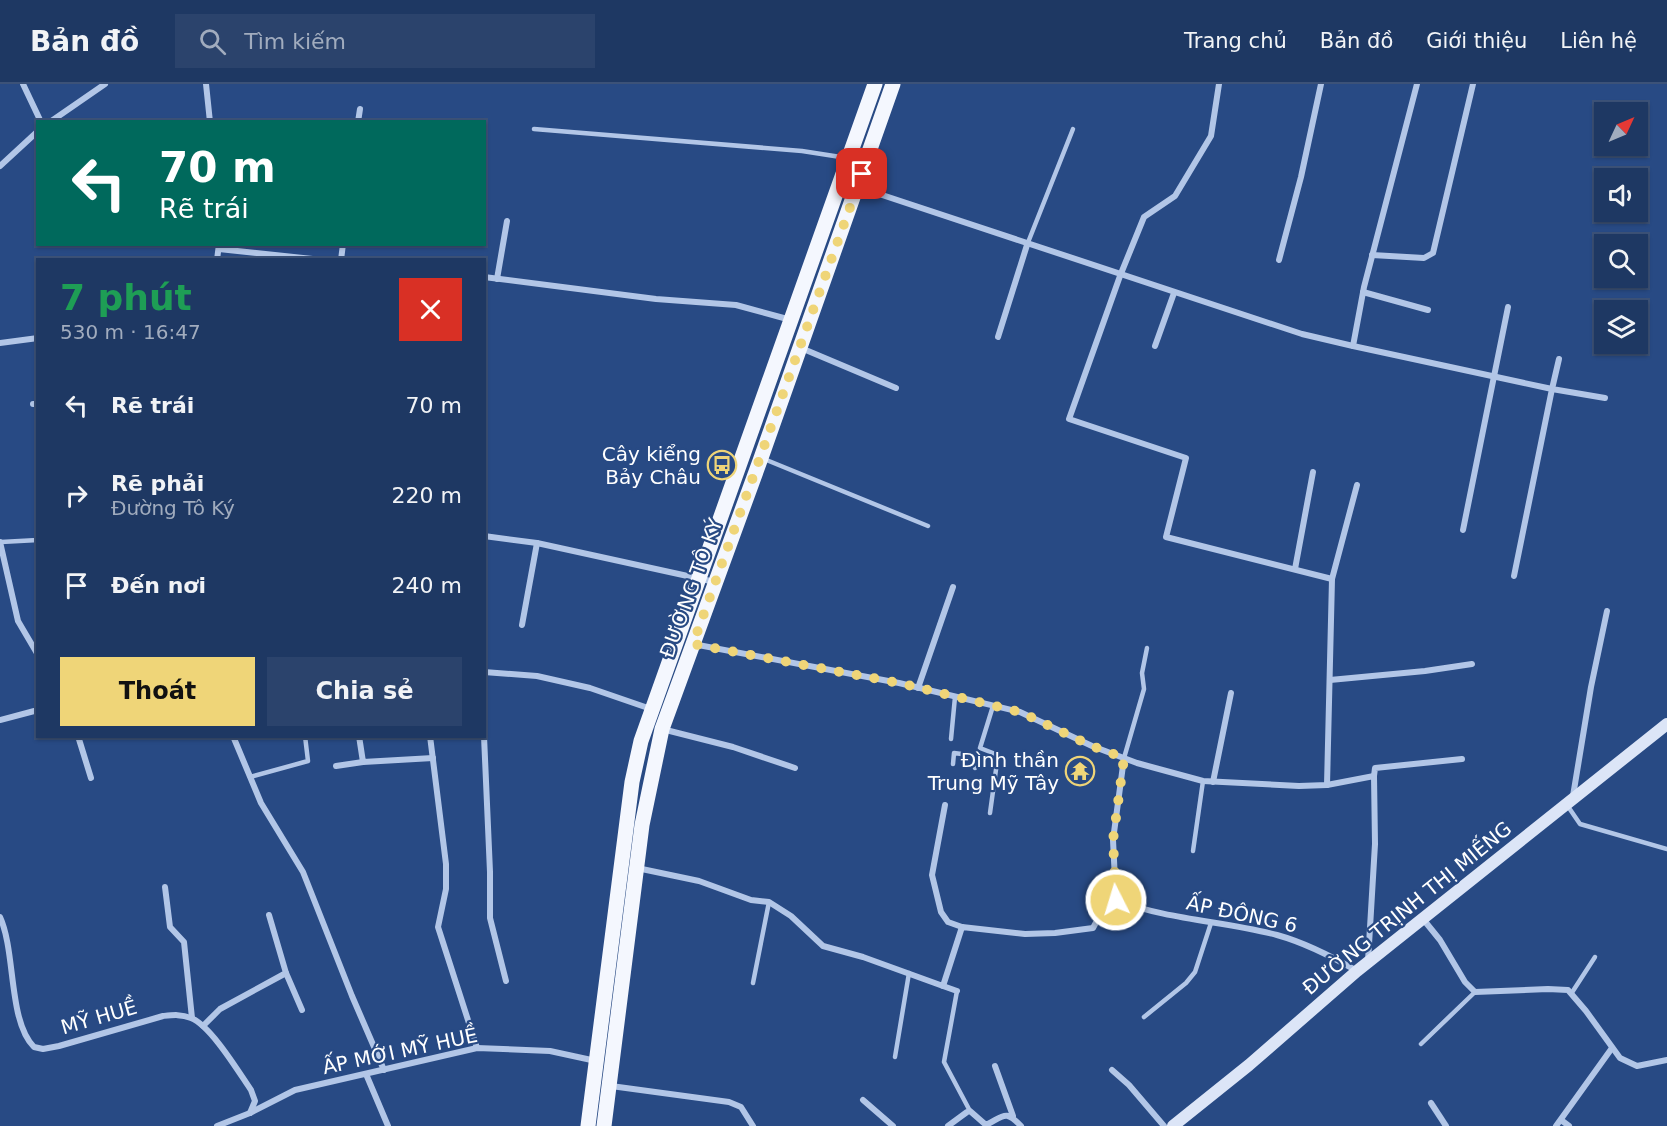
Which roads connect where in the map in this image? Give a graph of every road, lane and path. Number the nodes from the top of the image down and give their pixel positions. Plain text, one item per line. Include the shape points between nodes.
1 (23, 84) edge
2 (105, 84) edge
3 (206, 84) edge
4 (875, 84) edge
5 (893, 84) edge
6 (1219, 84) edge
7 (1321, 84) edge
8 (1417, 84) edge
9 (1473, 84) edge
10 (360, 109) dead end
11 (40, 120) edge
12 (53, 120) edge
13 (210, 120) edge
14 (358, 120) edge
15 (534, 129) dead end
16 (1073, 129) dead end
17 (36, 133) edge
18 (850, 158) junction
19 (0, 166) edge
20 (857, 187) junction
21 (507, 221) dead end
22 (1027, 245) junction
23 (219, 247) edge
24 (1372, 255) junction
25 (306, 258) edge
26 (1279, 260) dead end
27 (1120, 276) junction
28 (486, 278) edge
29 (497, 279) junction
30 (1363, 292) junction
31 (1174, 293) junction
32 (1508, 307) dead end
33 (1428, 310) dead end
34 (792, 320) junction
35 (998, 337) dead end
36 (36, 338) edge
37 (0, 343) edge
38 (1155, 346) dead end
39 (1353, 346) junction
40 (801, 347) junction
41 (1559, 359) dead end
42 (1494, 377) junction
43 (896, 388) dead end
44 (1552, 389) junction
45 (1605, 398) dead end
46 (761, 458) junction
47 (1313, 472) dead end
48 (1357, 485) dead end
49 (928, 526) dead end
50 (1463, 530) dead end
51 (486, 536) edge
52 (36, 540) edge
53 (0, 542) edge
54 (537, 543) junction
55 (1294, 569) junction
56 (1514, 576) dead end
57 (699, 577) junction
58 (1332, 579) junction
59 (715, 582) junction
60 (953, 587) dead end
61 (1607, 611) dead end
62 (522, 625) dead end
63 (676, 641) junction
64 (693, 644) junction
65 (1147, 648) dead end
66 (36, 652) edge
67 (1472, 664) dead end
68 (486, 672) edge
69 (1330, 680) junction
70 (918, 688) junction
71 (1231, 693) dead end
72 (954, 697) junction
73 (993, 706) junction
74 (651, 709) junction
75 (36, 711) edge
76 (0, 720) edge
77 (1667, 724) edge
78 (662, 729) junction
79 (79, 738) edge
80 (234, 738) edge
81 (304, 738) edge
82 (359, 738) edge
83 (430, 738) edge
84 (484, 738) edge
85 (951, 739) dead end
86 (980, 748) junction
87 (977, 756) junction
88 (433, 758) junction
89 (1124, 758) junction
90 (1462, 759) dead end
91 (363, 762) junction
92 (953, 764) dead end
93 (336, 766) dead end
94 (795, 768) dead end
95 (975, 768) dead end
96 (1374, 776) junction
97 (250, 777) junction
98 (91, 778) dead end
99 (1203, 781) junction
100 (1213, 782) junction
101 (1327, 785) junction
102 (1570, 802) junction
103 (945, 805) dead end
104 (990, 813) dead end
105 (1667, 849) edge
106 (1193, 851) dead end
107 (637, 868) junction
108 (165, 887) dead end
109 (1116, 900) junction
110 (769, 902) junction
111 (269, 915) dead end
112 (0, 917) edge
113 (1423, 919) junction
114 (1211, 923) junction
115 (962, 927) junction
116 (4, 944) edge
117 (1595, 957) dead end
118 (1368, 962) junction
119 (1357, 971) junction
120 (909, 973) junction
121 (286, 974) junction
122 (506, 981) dead end
123 (753, 983) dead end
124 (944, 986) junction
125 (957, 991) joint
126 (1475, 992) junction
127 (1571, 994) junction
128 (302, 1010) dead end
129 (1144, 1017) dead end
130 (192, 1018) junction
131 (203, 1026) junction
132 (1421, 1044) dead end
133 (477, 1048) junction
134 (1612, 1048) junction
135 (895, 1057) dead end
136 (1667, 1060) edge
137 (597, 1061) junction
138 (995, 1066) dead end
139 (384, 1070) junction
140 (1112, 1070) dead end
141 (366, 1074) junction
142 (610, 1086) junction
143 (863, 1100) dead end
144 (1431, 1103) dead end
145 (970, 1111) junction
146 (250, 1113) junction
147 (1013, 1116) junction
148 (1561, 1120) junction
149 (217, 1126) edge
150 (388, 1126) edge
151 (588, 1126) edge
152 (604, 1126) edge
153 (753, 1126) edge
154 (893, 1126) edge
155 (948, 1126) edge
156 (1021, 1126) edge
157 (1164, 1126) edge
158 (1173, 1126) edge
159 (1446, 1126) edge
160 (1556, 1126) edge
161 (1569, 1126) edge

1 - 11 street
2 - 12 street
3 - 13 street
4 - 18 main road, ĐƯỜNG TÔ KÝ
5 - 20 main road, ĐƯỜNG TÔ KÝ
6 - 27 street via 1211,136 1175,196 1144,217
7 - 26 street
8 - 24 street
9 - 24 street via 1433,252 1424,258
10 - 14 street
15 - 18 lane
16 - 22 lane
17 - 19 street
18 - 34 main road, ĐƯỜNG TÔ KÝ
20 - 22 street
20 - 40 main road, ĐƯỜNG TÔ KÝ
21 - 29 street
22 - 27 street
22 - 35 street
23 - 25 street
24 - 30 street
27 - 31 street
27 - 55 street via 1069,419 1186,458 1166,537
28 - 29 street
29 - 34 street via 736,306
30 - 33 street
30 - 39 street
31 - 38 street
31 - 39 street
32 - 42 street
34 - 57 main road, ĐƯỜNG TÔ KÝ
36 - 37 street
39 - 42 street
40 - 43 street
40 - 46 main road, ĐƯỜNG TÔ KÝ
41 - 44 street
42 - 44 street
42 - 50 street
44 - 45 street
44 - 56 street
46 - 49 lane
46 - 59 main road, ĐƯỜNG TÔ KÝ
47 - 55 street
48 - 58 street
51 - 54 street
52 - 53 lane
53 - 66 street via 18,621
54 - 57 street
54 - 62 street
55 - 58 street
57 - 59 street
57 - 63 main road, ĐƯỜNG TÔ KÝ
58 - 69 street
59 - 64 main road, ĐƯỜNG TÔ KÝ
60 - 70 street
61 - 102 street
63 - 64 main road
63 - 74 main road, ĐƯỜNG TÔ KÝ
64 - 70 street
64 - 78 main road, ĐƯỜNG TÔ KÝ
65 - 89 lane via 1142,672 1144,689
67 - 69 street
68 - 74 street via 537,676 590,688
69 - 101 street
70 - 72 street
71 - 100 street
72 - 73 street
72 - 85 lane
73 - 86 lane
73 - 89 street via 1020,712
74 - 137 main road, ĐƯỜNG TÔ KÝ via 632,782
75 - 76 street
77 - 102 main road, ĐƯỜNG TRỊNH THỊ MIẾNG
78 - 94 street
78 - 107 main road, ĐƯỜNG TÔ KÝ
79 - 98 street
80 - 97 street
81 - 97 lane via 308,761
82 - 91 street
83 - 88 street
84 - 122 street via 490,918
86 - 87 lane
86 - 104 lane via 998,755
87 - 92 lane via 954,753
87 - 95 lane
88 - 91 street
88 - 133 street via 446,864 446,889 438,927
89 - 99 street
89 - 109 street via 1113,840
90 - 96 street via 1375,768
91 - 93 street
96 - 101 street
96 - 118 street via 1375,844
97 - 139 street via 261,803 303,872
99 - 100 street
99 - 106 lane
100 - 101 street
102 - 105 lane via 1580,824
102 - 113 main road, ĐƯỜNG TRỊNH THỊ MIẾNG
103 - 115 street via 932,875 941,912 948,922
107 - 110 street
107 - 142 main road, ĐƯỜNG TÔ KÝ
108 - 130 street via 170,927 184,942
109 - 114 street, ẤP ĐÔNG 6 via 1150,912
109 - 115 street via 1106,904 1093,928 1025,934
110 - 120 street via 791,916 823,946
110 - 123 lane
111 - 121 street
112 - 116 street, MỸ HUỀ
113 - 118 main road, ĐƯỜNG TRỊNH THỊ MIẾNG
113 - 126 street
114 - 119 street, ẤP ĐÔNG 6 via 1278,936 1320,950
114 - 129 lane via 1195,972
115 - 124 street
116 - 130 street, MỸ HUỀ via 21,1029 34,1047 59,1046 163,1016
117 - 127 lane
118 - 119 main road, ĐƯỜNG TRỊNH THỊ MIẾNG
119 - 158 main road, ĐƯỜNG TRỊNH THỊ MIẾNG
120 - 124 street
120 - 135 lane
121 - 128 street
121 - 131 street via 220,1009
124 - 125 street
125 - 145 lane via 944,1062
126 - 127 street via 1548,989 1568,990
126 - 132 lane
127 - 134 street
130 - 131 street
131 - 146 street via 251,1090 255,1101
133 - 137 street, ẤP MỚI MỸ HUỀ via 550,1051
133 - 139 street, ẤP MỚI MỸ HUỀ
134 - 136 street via 1620,1058 1637,1066
134 - 148 street
137 - 151 main road, ĐƯỜNG TÔ KÝ
138 - 147 street
139 - 141 street, ẤP MỚI MỸ HUỀ
140 - 157 street
141 - 146 street, ẤP MỚI MỸ HUỀ via 295,1090
141 - 150 street
142 - 152 main road, ĐƯỜNG TÔ KÝ
142 - 153 street via 729,1102 741,1107
143 - 154 street
144 - 159 street
145 - 147 street via 986,1125 1003,1116
145 - 155 street
146 - 149 street, ẤP MỚI MỸ HUỀ
147 - 156 street
148 - 160 street
148 - 161 street

